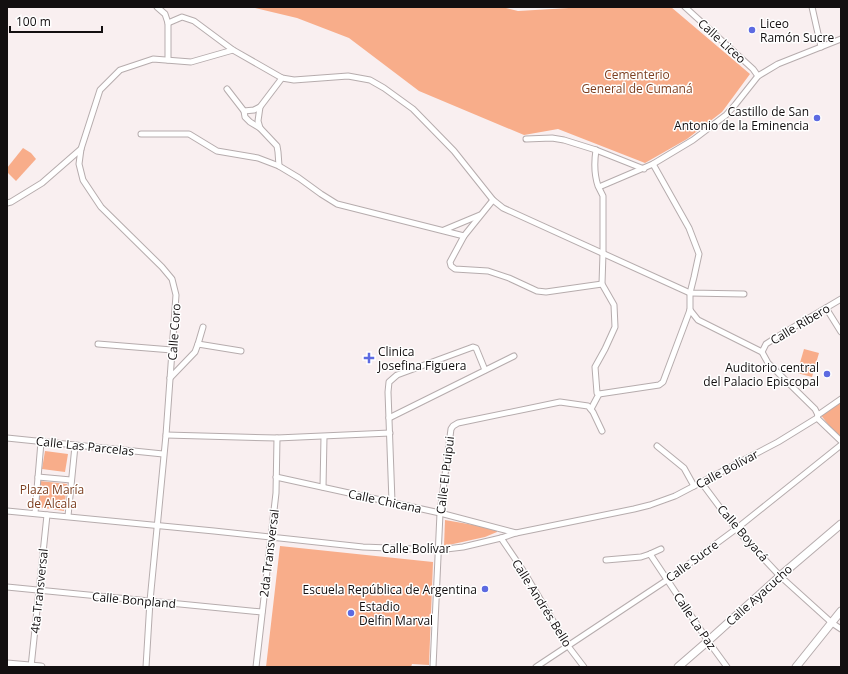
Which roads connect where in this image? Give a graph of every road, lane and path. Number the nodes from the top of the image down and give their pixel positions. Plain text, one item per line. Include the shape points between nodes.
1 (157, 7) edge
2 (684, 7) edge
3 (812, 7) edge
4 (168, 23) junction
5 (841, 39) edge
6 (821, 47) junction
7 (234, 50) junction
8 (168, 60) junction
9 (758, 76) junction
10 (282, 78) junction
11 (227, 90) dead end
12 (260, 107) junction
13 (244, 111) junction
14 (260, 128) junction
15 (141, 134) dead end
16 (526, 139) dead end
17 (81, 149) junction
18 (596, 150) junction
19 (653, 164) junction
20 (279, 166) junction
21 (644, 169) junction
22 (599, 187) junction
23 (492, 200) junction
24 (7, 203) edge
25 (481, 214) junction
26 (444, 230) junction
27 (464, 236) junction
28 (603, 253) junction
29 (602, 284) junction
30 (690, 292) junction
31 (744, 294) dead end
32 (841, 299) edge
33 (826, 308) junction
34 (690, 310) junction
35 (203, 327) dead end
36 (841, 332) edge
37 (98, 344) dead end
38 (198, 344) junction
39 (172, 350) junction
40 (241, 351) dead end
41 (762, 352) junction
42 (514, 356) dead end
43 (486, 370) junction
44 (170, 378) junction
45 (599, 394) junction
46 (841, 398) edge
47 (591, 409) junction
48 (817, 417) junction
49 (389, 418) junction
50 (602, 431) dead end
51 (390, 433) junction
52 (166, 435) junction
53 (324, 437) junction
54 (7, 438) edge
55 (277, 438) junction
56 (841, 441) edge
57 (41, 442) junction
58 (841, 445) edge
59 (75, 446) junction
60 (657, 446) dead end
61 (164, 454) junction
62 (38, 477) junction
63 (276, 477) junction
64 (71, 480) junction
65 (701, 482) junction
66 (694, 486) junction
67 (323, 487) junction
68 (392, 502) junction
69 (7, 511) edge
70 (34, 513) junction
71 (440, 513) junction
72 (47, 515) junction
73 (68, 516) junction
74 (841, 524) edge
75 (158, 526) junction
76 (736, 529) junction
77 (516, 533) junction
78 (271, 538) junction
79 (501, 538) junction
80 (661, 549) dead end
81 (438, 550) junction
82 (650, 554) junction
83 (606, 560) dead end
84 (780, 576) junction
85 (668, 580) junction
86 (7, 587) edge
87 (39, 590) junction
88 (150, 601) junction
89 (841, 611) edge
90 (262, 612) junction
91 (832, 623) junction
92 (841, 629) edge
93 (708, 641) junction
94 (568, 646) junction
95 (7, 664) edge
96 (31, 667) edge
97 (41, 667) edge
98 (146, 667) edge
99 (256, 667) edge
100 (433, 667) edge
101 (536, 667) edge
102 (584, 667) edge
103 (678, 667) edge
104 (727, 667) edge
105 (796, 667) edge

1 - 4 street via 165,14
2 - 9 street, Calle Liceo
3 - 6 street
4 - 7 street via 182,18 194,21
4 - 8 street
5 - 6 street
6 - 9 street via 778,64
7 - 8 street, Calle Coro via 191,62
7 - 10 street
8 - 17 street, Calle Coro via 153,59 120,70 100,90
9 - 19 street via 726,114 693,140
10 - 12 street
10 - 23 street via 294,80 348,76 370,80 384,88 413,109 454,151
11 - 13 street
12 - 13 street
12 - 14 street
13 - 14 street via 245,117
14 - 20 street via 277,146
15 - 20 street via 189,134 217,151 258,158
16 - 18 street via 552,138
17 - 24 street via 42,182
17 - 39 street, Calle Coro via 79,164 83,180 101,207 172,279 176,295
18 - 21 street
18 - 22 street via 594,170
19 - 21 street
19 - 30 street via 689,228 699,254
20 - 26 street via 337,204
21 - 22 street
22 - 28 street via 603,196
23 - 25 street
23 - 28 street via 503,208
25 - 26 street
25 - 27 street
26 - 27 street
27 - 29 street via 450,262 455,269 488,271 537,291 546,292
28 - 29 street
28 - 30 street
29 - 45 street via 614,304 615,327 595,367
30 - 31 street
30 - 34 street
32 - 33 street, Calle Ribero
33 - 36 street
33 - 41 street, Calle Ribero via 766,344
34 - 41 street via 698,320
34 - 45 street via 660,385
35 - 38 street
37 - 39 street
38 - 40 street
38 - 44 street via 195,352
39 - 44 street, Calle Coro
41 - 48 street via 768,363 815,410
42 - 43 street
43 - 49 street
43 - 49 street via 473,346 397,374 389,382
44 - 52 street, Calle Coro
45 - 47 street
46 - 48 street, Calle Bolívar
47 - 50 street
47 - 71 street, Calle El Puipui via 588,406 560,402 453,426
48 - 56 street
48 - 65 street, Calle Bolívar via 778,442
49 - 51 street
51 - 53 street
51 - 68 street
52 - 55 street
52 - 61 street, Calle Coro
53 - 55 street
53 - 67 street
54 - 57 street, Calle Las Parcelas
55 - 63 street, 2da Transversal
57 - 59 street, Calle Las Parcelas
57 - 62 street
58 - 76 street, Calle Sucre
59 - 61 street, Calle Las Parcelas
59 - 64 street
60 - 66 street via 684,468
61 - 75 street, Calle Coro
62 - 64 street
62 - 70 street
63 - 67 street, Calle Chicana
63 - 78 street, 2da Transversal
64 - 73 street
65 - 66 street, Calle Bolívar
65 - 76 street, Calle Boyacá
66 - 77 street, Calle Bolívar via 650,505
67 - 68 street, Calle Chicana
68 - 71 street, Calle Chicana
69 - 70 street, Calle Bolívar
70 - 72 street, Calle Bolívar
71 - 77 street, Calle Chicana
71 - 81 street, Calle El Puipui
72 - 73 street, Calle Bolívar
72 - 87 street, 4ta Transversal
73 - 75 street, Calle Bolívar
74 - 84 street, Calle Ayacucho
75 - 78 street, Calle Bolívar
75 - 88 street, Calle Coro
76 - 84 street, Calle Boyacá
76 - 85 street, Calle Sucre
77 - 79 street, Calle Bolívar
78 - 81 street, Calle Bolívar via 363,548
78 - 90 street, 2da Transversal
79 - 81 street, Calle Bolívar
79 - 94 street, Calle Andrés Bello
80 - 82 street
81 - 100 street, Calle El Puipui
82 - 83 street
82 - 85 street, Calle La Paz
84 - 91 street, Calle Boyacá
84 - 93 street, Calle Ayacucho
85 - 93 street, Calle La Paz
85 - 94 street, Calle Sucre
86 - 87 street, Calle Bonpland
87 - 88 street, Calle Bonpland
87 - 96 street, 4ta Transversal
88 - 90 street, Calle Bonpland
88 - 98 street, Calle Coro
89 - 91 street
90 - 99 street, 2da Transversal
91 - 92 street, Calle Boyacá
91 - 105 street
93 - 103 street, Calle Ayacucho
93 - 104 street, Calle La Paz
94 - 101 street, Calle Sucre
94 - 102 street, Calle Andrés Bello
95 - 96 street
96 - 97 street

